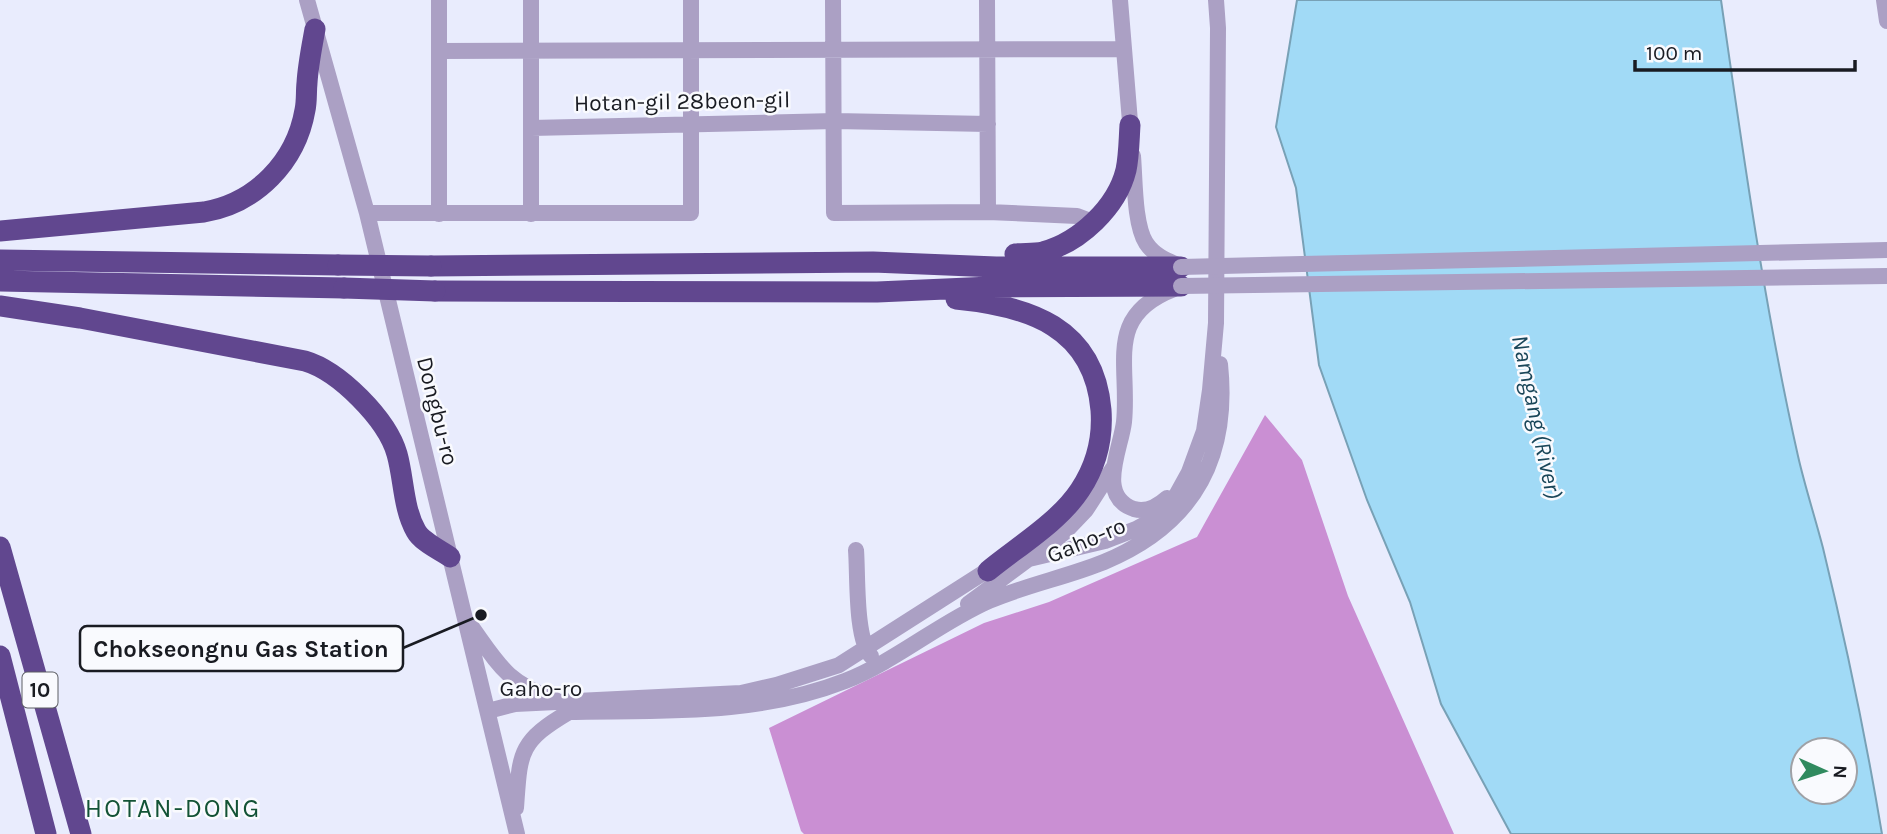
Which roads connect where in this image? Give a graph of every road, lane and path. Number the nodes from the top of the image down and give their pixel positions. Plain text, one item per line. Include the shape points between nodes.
1 (307, 0) edge
2 (439, 0) edge
3 (531, 0) edge
4 (691, 0) edge
5 (833, 0) edge
6 (986, 0) edge
7 (1216, 0) edge
8 (1884, 0) edge
9 (1121, 5) edge
10 (1887, 17) edge
11 (315, 29) junction
12 (1125, 49) junction
13 (834, 50) junction
14 (988, 50) junction
15 (439, 51) junction
16 (531, 51) junction
17 (691, 51) junction
18 (835, 121) junction
19 (692, 123) junction
20 (988, 124) junction
21 (1130, 125) junction
22 (531, 128) junction
23 (988, 212) junction
24 (367, 213) junction
25 (439, 214) junction
26 (531, 214) junction
27 (1093, 222) junction
28 (0, 231) edge
29 (1887, 250) edge
30 (0, 260) edge
31 (873, 262) junction
32 (1181, 276) junction
33 (1887, 276) edge
34 (0, 281) edge
35 (877, 292) junction
36 (0, 306) edge
37 (1216, 323) junction
38 (1114, 467) junction
39 (1189, 472) junction
40 (0, 547) edge
41 (856, 550) dead end
42 (450, 557) junction
43 (1027, 559) junction
44 (988, 570) junction
45 (465, 619) junction
46 (921, 639) junction
47 (865, 650) junction
48 (0, 656) edge
49 (879, 664) junction
50 (566, 706) junction
51 (488, 711) junction
52 (516, 831) edge
53 (46, 834) edge
54 (81, 834) edge

1 - 11 street, Dongbu-ro
2 - 15 street
3 - 16 street
4 - 17 street
5 - 13 street
6 - 14 street
7 - 37 street, Gaho-ro
8 - 10 street
9 - 12 street
11 - 24 street, Dongbu-ro
11 - 28 highway via 306,108 295,141 276,172 250,196 204,212
12 - 14 street
12 - 21 street
13 - 14 street
13 - 17 street
13 - 18 street
14 - 20 street
15 - 16 street
15 - 25 street
16 - 17 street
16 - 22 street
17 - 19 street
18 - 19 street, Hotan-gil 28beon-gil
18 - 20 street, Hotan-gil 28beon-gil
18 - 23 street via 834,213
19 - 22 street, Hotan-gil 28beon-gil
19 - 26 street via 691,213
20 - 23 street
21 - 27 highway via 1126,169 1117,193
21 - 32 street via 1145,242
22 - 26 street
23 - 27 street via 1077,216
24 - 25 street
24 - 42 street, Dongbu-ro
25 - 26 street
27 - 31 highway via 1043,252
29 - 32 street, bridge
30 - 31 highway, bridge via 431,266
31 - 32 highway
32 - 33 street, bridge
32 - 35 highway
32 - 38 street via 1133,318 1125,342 1124,423
34 - 35 highway, bridge via 435,291
35 - 44 highway via 1014,309 1071,338 1088,359 1099,388 1102,425 1095,462 1059,514
36 - 42 highway via 323,367 346,384 386,431 398,456 418,535
37 - 39 street, Gaho-ro via 1204,431
37 - 46 street, Gaho-ro via 1222,384 1218,438 1203,479 1186,506 1164,529 1132,548 988,602
38 - 39 street via 1113,486 1120,501 1145,511 1160,505
38 - 43 street via 1086,510 1065,532
39 - 43 street, Gaho-ro via 1173,501 1158,517 1136,529
40 - 54 highway, 10
41 - 47 street
42 - 45 street, Dongbu-ro
43 - 44 street, Gaho-ro
43 - 46 street
44 - 47 street, Gaho-ro
45 - 50 street via 511,678
45 - 51 street, Dongbu-ro
46 - 49 street, Gaho-ro
47 - 49 street
47 - 50 street, Gaho-ro via 839,665 741,692
48 - 53 highway, 10
49 - 50 street, Gaho-ro via 844,681 768,703 726,709
50 - 51 street, Gaho-ro via 515,704
50 - 52 street via 529,741 519,763
51 - 52 street, Dongbu-ro

